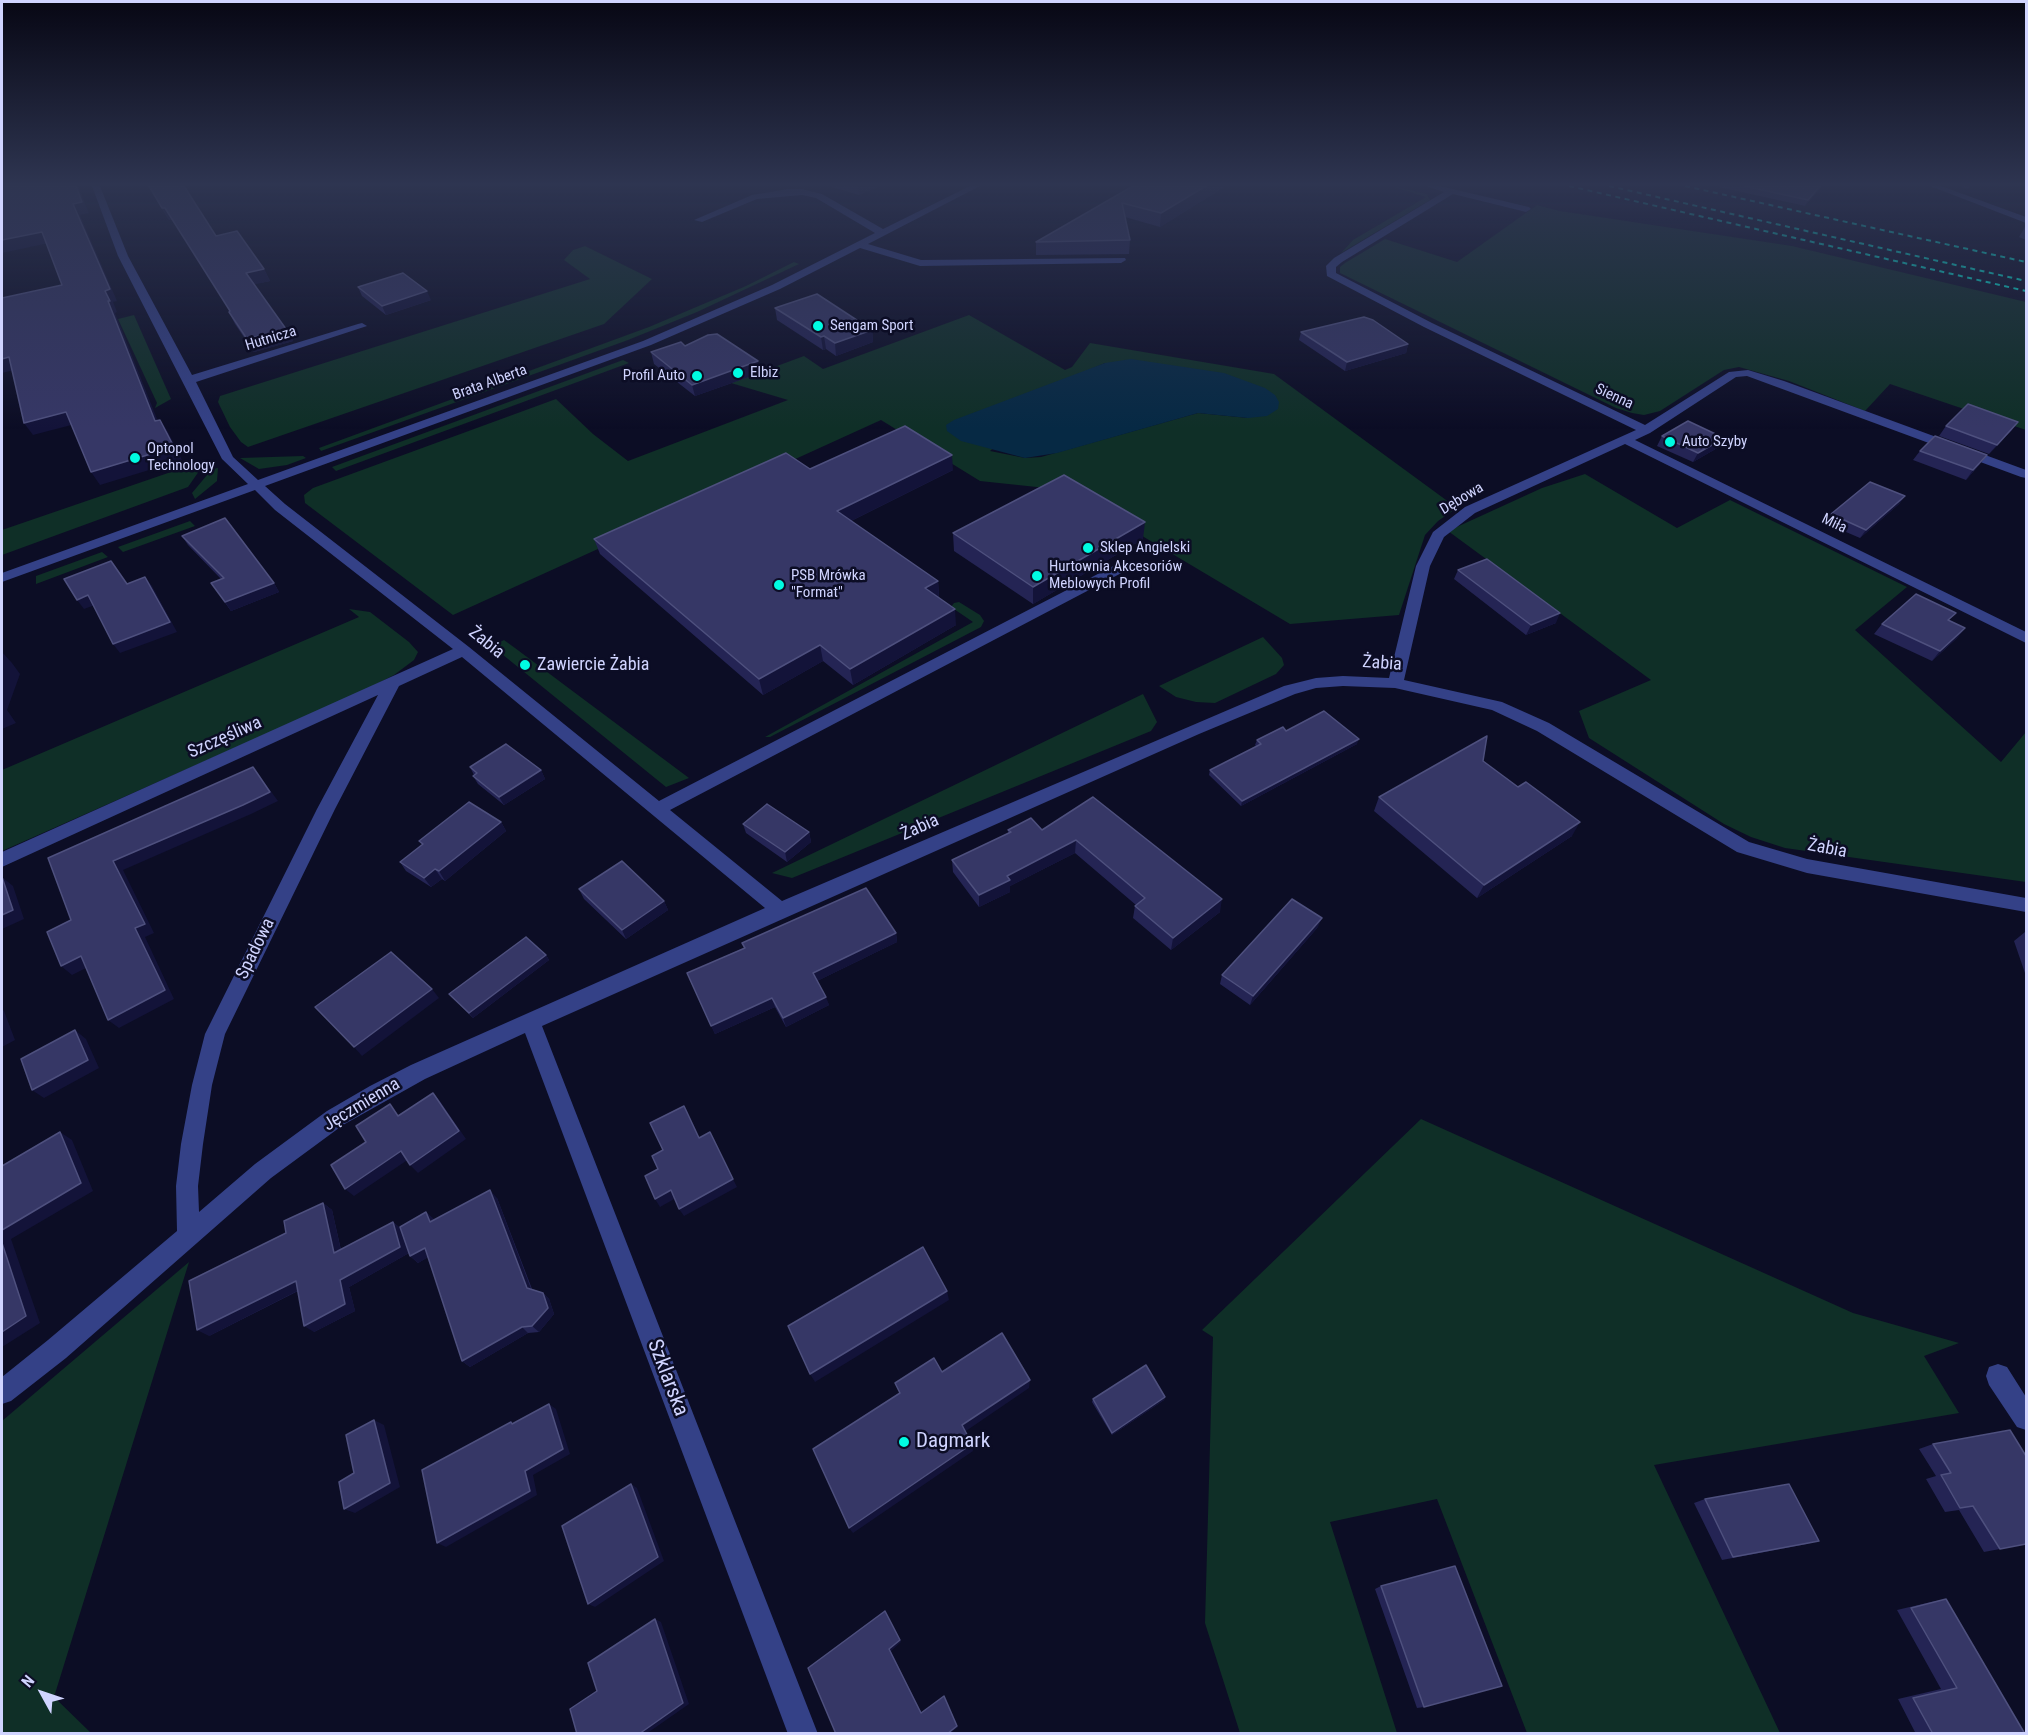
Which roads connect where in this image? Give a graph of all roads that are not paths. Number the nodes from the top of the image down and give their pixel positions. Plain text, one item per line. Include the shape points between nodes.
1 (129, 267) edge
2 (816, 267) edge
3 (1331, 267) edge
4 (362, 326) dead end
5 (189, 380) junction
6 (1646, 430) junction
7 (1626, 440) junction
8 (2026, 474) edge
9 (256, 487) junction
10 (1126, 565) dead end
11 (2, 578) edge
12 (2026, 638) edge
13 (464, 650) junction
14 (1395, 683) junction
15 (392, 684) junction
16 (658, 809) junction
17 (2, 860) edge
18 (2026, 905) edge
19 (780, 910) junction
20 (531, 1022) junction
21 (188, 1234) junction
22 (1998, 1376) dead end
23 (2, 1392) edge
24 (2026, 1418) edge
25 (803, 1734) edge

1 - 5 street, Żabia
2 - 9 street, Brata Alberta via 647,343
3 - 6 street, Sienna via 1331,274 1428,325
4 - 5 street, Hutnicza
5 - 9 street, Żabia via 228,459
6 - 7 street, Dębowa
6 - 8 street, Sienna via 1728,375 1740,372 1780,383
7 - 12 street, Miła
7 - 14 street, Dębowa via 1470,510 1438,535 1423,566
9 - 11 street, Brata Alberta
9 - 13 street, Żabia
10 - 16 street
13 - 15 street, Szczęśliwa
13 - 16 street, Żabia
14 - 18 street, Żabia via 1496,706 1543,727 1743,847 1807,866
14 - 19 street, Żabia via 1343,681 1290,690
15 - 17 street, Szczęśliwa
15 - 21 street, Spadowa via 215,1034 192,1144 187,1185
16 - 19 street, Żabia
19 - 20 street, Jęczmienna
20 - 21 street, Jęczmienna via 418,1072 335,1118
20 - 25 street, Szklarska
21 - 23 street, Jęczmienna
22 - 24 street

